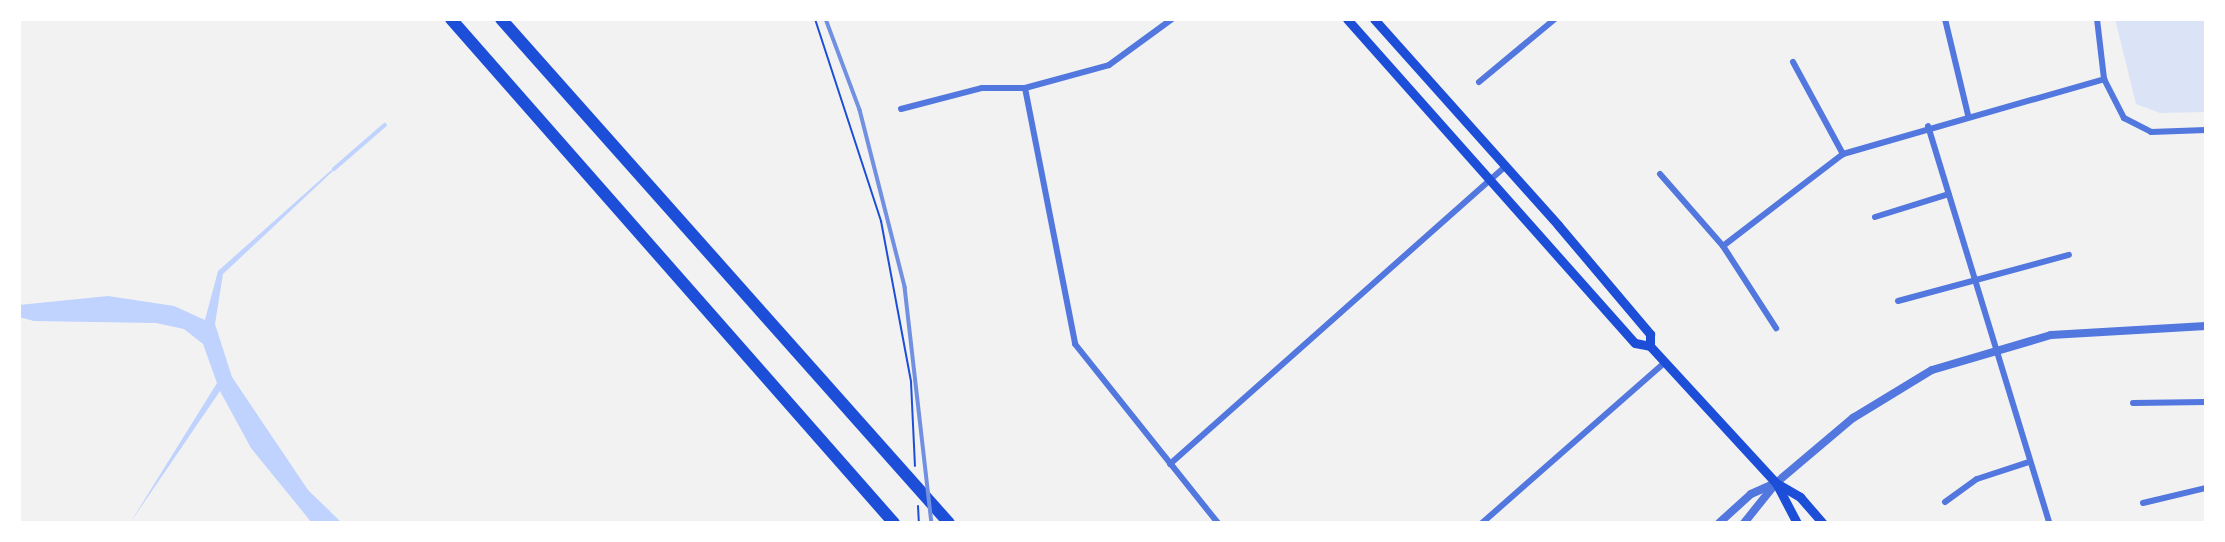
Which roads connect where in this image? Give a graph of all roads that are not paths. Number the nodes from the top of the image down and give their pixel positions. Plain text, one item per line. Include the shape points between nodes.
1 (451, 19) edge
2 (501, 19) edge
3 (1172, 19) edge
4 (1347, 19) edge
5 (1374, 19) edge
6 (1555, 19) edge
7 (1945, 19) edge
8 (2096, 19) edge
9 (1793, 62) dead end
10 (2104, 79) junction
11 (1479, 82) dead end
12 (1025, 88) junction
13 (901, 109) dead end
14 (1968, 115) junction
15 (1928, 126) junction
16 (2206, 130) edge
17 (1843, 154) junction
18 (1506, 166) junction
19 (1660, 174) dead end
20 (1488, 182) junction
21 (1949, 194) junction
22 (1874, 216) dead end
23 (1723, 246) junction
24 (2069, 255) dead end
25 (1975, 277) junction
26 (1898, 302) dead end
27 (2206, 326) edge
28 (1776, 328) dead end
29 (1650, 346) junction
30 (1997, 348) junction
31 (1665, 362) junction
32 (2206, 402) edge
33 (2133, 403) dead end
34 (2029, 463) junction
35 (1170, 464) junction
36 (1776, 483) junction
37 (2206, 488) edge
38 (1945, 502) dead end
39 (2143, 503) dead end
40 (894, 523) edge
41 (949, 523) edge
42 (1218, 523) edge
43 (1482, 523) edge
44 (1719, 523) edge
45 (1744, 523) edge
46 (1797, 523) edge
47 (1824, 523) edge
48 (2049, 523) edge

1 - 40 highway
2 - 41 highway
3 - 12 street via 1109,65
4 - 20 main road
5 - 18 main road
6 - 11 street
7 - 14 street
8 - 10 street
9 - 17 street
10 - 14 street
10 - 16 street via 2124,118 2151,132
12 - 13 street via 982,88
12 - 35 street via 1068,327
14 - 15 street
15 - 17 street
15 - 21 street
17 - 23 street
18 - 20 street
18 - 29 main road via 1650,334
19 - 23 street
20 - 29 main road via 1635,343
20 - 35 street
21 - 22 street
21 - 25 street
23 - 28 street
24 - 25 street
25 - 26 street
25 - 30 street
27 - 30 street via 2051,335
29 - 31 main road
30 - 34 street
30 - 36 street via 1932,370 1853,418
31 - 36 main road
31 - 43 street
32 - 33 street
34 - 38 street via 1977,479
34 - 48 street
35 - 42 street
36 - 44 street via 1751,494
36 - 45 street
36 - 46 main road
36 - 47 main road via 1800,497
37 - 39 street

